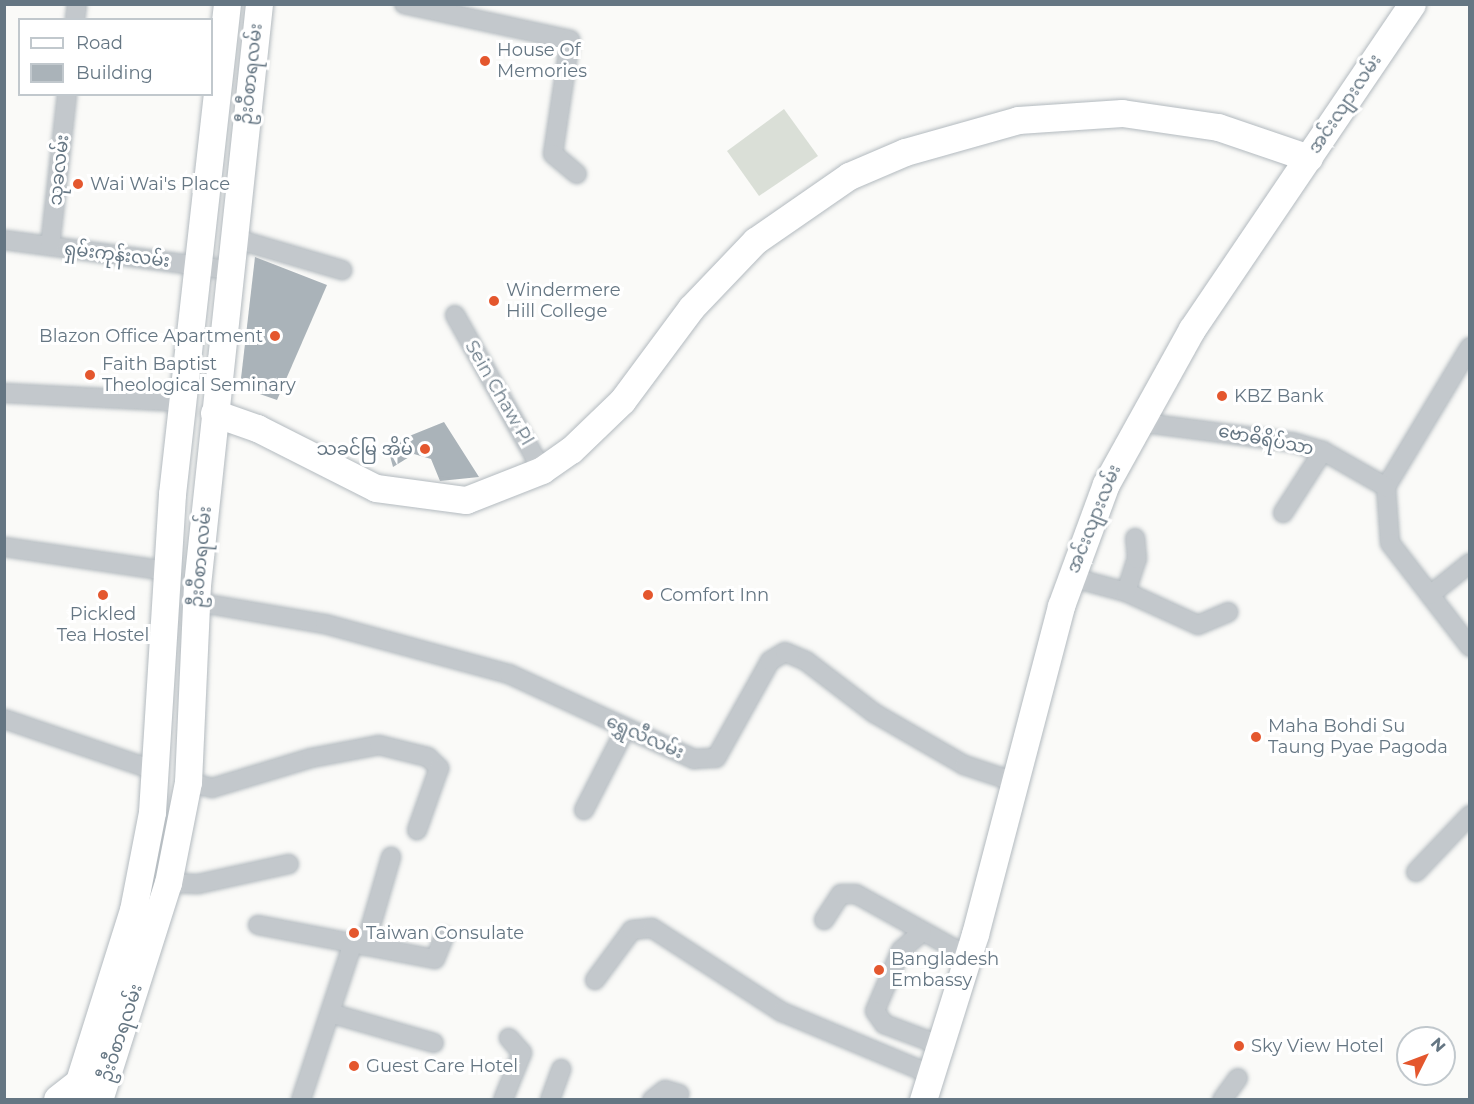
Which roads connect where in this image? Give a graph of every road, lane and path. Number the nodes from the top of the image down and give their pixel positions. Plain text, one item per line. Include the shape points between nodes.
1 (227, 4) edge
2 (259, 4) edge
3 (404, 4) edge
4 (1412, 4) edge
5 (216, 95) junction
6 (67, 96) edge
7 (248, 99) junction
8 (1309, 158) junction
9 (577, 174) dead end
10 (233, 238) junction
11 (4, 240) edge
12 (50, 246) junction
13 (196, 265) junction
14 (230, 270) junction
15 (342, 270) dead end
16 (455, 315) dead end
17 (1468, 354) edge
18 (4, 393) edge
19 (183, 396) junction
20 (215, 404) junction
21 (1137, 422) junction
22 (1323, 451) junction
23 (175, 462) junction
24 (209, 468) junction
25 (542, 470) junction
26 (1386, 487) junction
27 (1283, 513) dead end
28 (1135, 538) dead end
29 (4, 547) edge
30 (1470, 563) edge
31 (165, 577) junction
32 (1070, 578) junction
33 (1126, 592) junction
34 (197, 594) junction
35 (1430, 595) junction
36 (1228, 612) dead end
37 (1470, 647) edge
38 (4, 719) edge
39 (625, 730) junction
40 (154, 770) junction
41 (188, 782) junction
42 (1015, 782) junction
43 (584, 810) dead end
44 (1470, 815) edge
45 (417, 830) dead end
46 (391, 857) dead end
47 (289, 864) dead end
48 (1416, 872) dead end
49 (168, 884) junction
50 (824, 920) dead end
51 (258, 925) dead end
52 (922, 932) junction
53 (444, 937) dead end
54 (358, 946) junction
55 (969, 957) junction
56 (595, 980) dead end
57 (330, 1012) junction
58 (509, 1038) dead end
59 (434, 1043) dead end
60 (940, 1045) junction
61 (561, 1069) dead end
62 (1238, 1078) dead end
63 (927, 1087) edge
64 (679, 1094) dead end
65 (85, 1096) edge
66 (301, 1100) edge
67 (503, 1100) edge
68 (550, 1100) edge
69 (652, 1100) edge
70 (1222, 1100) edge

1 - 5 main road, ဦးဝီစာရလမ်း
2 - 7 main road, ဦးဝီစာရလမ်း
3 - 9 street via 570,40 553,154
4 - 8 main road, အင်းလျားလမ်း
5 - 7 main road
5 - 13 main road, ဦးဝီစာရလမ်း
6 - 12 street, သုခလမ်း
7 - 10 main road, ဦးဝီစာရလမ်း
8 - 21 main road, အင်းလျားလမ်း via 1192,329
8 - 25 main road via 1218,127 1122,113 1018,120 905,152 849,176 755,241 691,308 599,427
10 - 14 main road, ဦးဝီစာရလမ်း
10 - 15 street
11 - 12 street, ရှမ်းကုန်းလမ်း
12 - 13 street, ရှမ်းကုန်းလမ်း
13 - 14 street, ရှမ်းကုန်းလမ်း
13 - 19 main road, ဦးဝီစာရလမ်း
14 - 20 main road, ဦးဝီစာရလမ်း
16 - 25 street, Sein Chaw Pl
17 - 26 street
18 - 19 street
19 - 20 main road
19 - 23 main road, ဦးဝီစာရလမ်း
20 - 24 main road, ဦးဝီစာရလမ်း
20 - 25 main road via 394,494 466,500
21 - 22 street, ဗောဓိရိပ်သာ via 1256,435
21 - 32 main road, အင်းလျားလမ်း via 1089,522
22 - 26 street, ဗောဓိရိပ်သာ
22 - 27 street
23 - 24 main road
23 - 31 main road, ဦးဝီစာရလမ်း
24 - 34 main road, ဦးဝီစာရလမ်း
26 - 35 street via 1390,543
28 - 33 street via 1137,559
29 - 31 street
30 - 35 street
31 - 34 main road
31 - 40 main road, ဦးဝီစာရလမ်း
32 - 33 street
32 - 42 main road, အင်းလျားလမ်း
33 - 36 street via 1198,625
34 - 39 street, ရွှေလီလမ်း via 509,674
34 - 41 main road, ဦးဝီစာရလမ်း
35 - 37 street
38 - 40 street
39 - 42 street, ရွှေလီလမ်း via 694,759 716,758 770,662 785,652 964,765
39 - 43 street
40 - 65 main road, ဦးဝီစာရလမ်း via 152,812 133,910
41 - 45 street via 212,788 311,758 379,745 428,757 439,768
41 - 49 main road, ဦးဝီစာရလမ်း
42 - 55 main road, အင်းလျားလမ်း
44 - 48 street
46 - 54 street
47 - 49 street via 198,884
49 - 65 main road, ဦးဝီစာရလမ်း
50 - 52 street via 841,894 848,893
51 - 54 street
52 - 55 street
52 - 60 street via 901,950 875,1011 884,1024
53 - 54 street via 435,959
54 - 57 street
55 - 60 main road, အင်းလျားလမ်း
56 - 63 street via 632,930 652,928 782,1012
57 - 59 street
57 - 66 street
58 - 67 street via 522,1053
60 - 63 main road, အင်းလျားလမ်း
61 - 68 street
62 - 70 street
64 - 69 street via 665,1090

